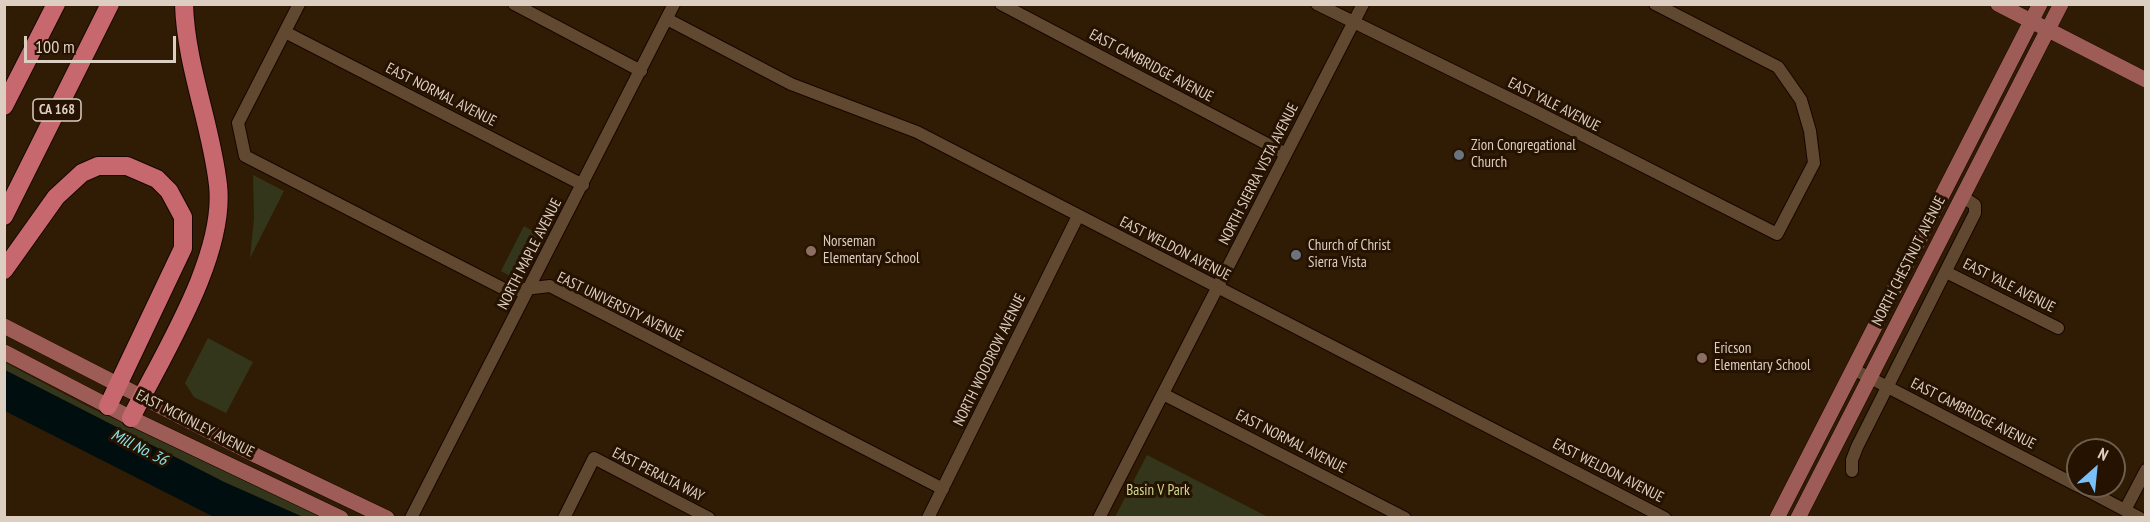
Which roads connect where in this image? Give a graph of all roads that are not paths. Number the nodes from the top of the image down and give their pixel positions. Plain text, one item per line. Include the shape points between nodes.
1 (56, 4) edge
2 (110, 4) edge
3 (184, 4) edge
4 (299, 4) edge
5 (514, 4) edge
6 (675, 4) edge
7 (1001, 4) edge
8 (1317, 4) edge
9 (1363, 4) edge
10 (1655, 4) edge
11 (1998, 4) edge
12 (2040, 4) edge
13 (2061, 4) edge
14 (667, 19) junction
15 (2032, 22) junction
16 (1353, 23) junction
17 (2048, 30) junction
18 (285, 32) junction
19 (641, 71) junction
20 (2145, 80) edge
21 (4, 106) edge
22 (1286, 154) junction
23 (583, 185) junction
24 (1963, 197) junction
25 (4, 216) edge
26 (1078, 216) junction
27 (4, 270) edge
28 (1946, 272) junction
29 (1217, 288) junction
30 (529, 289) junction
31 (4, 326) edge
32 (2058, 328) dead end
33 (4, 352) edge
34 (1853, 369) junction
35 (1870, 378) junction
36 (119, 384) junction
37 (1887, 386) junction
38 (1163, 394) junction
39 (142, 397) junction
40 (108, 406) junction
41 (131, 418) junction
42 (2145, 470) edge
43 (1852, 471) dead end
44 (2066, 480) edge
45 (943, 489) junction
46 (2102, 498) edge
47 (2125, 510) junction
48 (1646, 513) edge
49 (341, 518) edge
50 (387, 518) edge
51 (411, 518) edge
52 (564, 518) edge
53 (709, 518) edge
54 (928, 518) edge
55 (1100, 518) edge
56 (1405, 518) edge
57 (1665, 518) edge
58 (1777, 518) edge
59 (1798, 518) edge
60 (2140, 518) edge

1 - 21 highway, CA 168
2 - 25 highway, CA 168
3 - 39 highway via 188,53 218,186 216,234 203,271
4 - 18 street
5 - 19 street
6 - 14 street, NORTH MAPLE AVENUE
7 - 22 street, EAST CAMBRIDGE AVENUE
8 - 16 street, EAST YALE AVENUE
9 - 16 street, NORTH SIERRA VISTA AVENUE
10 - 16 street, EAST YALE AVENUE via 1778,67 1801,100 1814,162 1778,234
11 - 15 main road
12 - 15 main road, NORTH CHESTNUT AVENUE
13 - 17 main road, NORTH CHESTNUT AVENUE
14 - 19 street, NORTH MAPLE AVENUE
14 - 26 street, EAST WELDON AVENUE via 791,84 917,132
15 - 17 main road
15 - 34 main road, NORTH CHESTNUT AVENUE
16 - 22 street, NORTH SIERRA VISTA AVENUE
17 - 20 main road
17 - 24 main road, NORTH CHESTNUT AVENUE
18 - 23 street, EAST NORMAL AVENUE
18 - 30 street, EAST UNIVERSITY AVENUE via 238,123 245,156 508,291
19 - 23 street, NORTH MAPLE AVENUE
22 - 29 street, NORTH SIERRA VISTA AVENUE
23 - 30 street, NORTH MAPLE AVENUE
24 - 28 street, NORTH CHESTNUT AVENUE via 1975,205 1976,211
24 - 35 main road, NORTH CHESTNUT AVENUE
26 - 29 street, EAST WELDON AVENUE
26 - 45 street, NORTH WOODROW AVENUE
27 - 36 highway via 56,196 82,172 98,166 127,166 157,179 170,191 183,217 183,248
28 - 32 street, EAST YALE AVENUE
28 - 37 street, NORTH CHESTNUT AVENUE
29 - 38 street, NORTH SIERRA VISTA AVENUE
29 - 48 street, EAST WELDON AVENUE
30 - 45 street, EAST UNIVERSITY AVENUE via 550,286
30 - 51 street, NORTH MAPLE AVENUE
31 - 36 main road, EAST MCKINLEY AVENUE
33 - 40 main road, EAST MCKINLEY AVENUE
34 - 35 street, EAST CAMBRIDGE AVENUE
34 - 58 main road, NORTH CHESTNUT AVENUE
35 - 37 street, EAST CAMBRIDGE AVENUE
35 - 59 main road, NORTH CHESTNUT AVENUE
36 - 39 main road, EAST MCKINLEY AVENUE
36 - 40 highway
37 - 43 street, NORTH CHESTNUT AVENUE via 1854,454
37 - 44 street, EAST CAMBRIDGE AVENUE
38 - 55 street, NORTH SIERRA VISTA AVENUE
38 - 56 street, EAST NORMAL AVENUE
39 - 41 highway
39 - 50 main road, EAST MCKINLEY AVENUE
40 - 41 main road, EAST MCKINLEY AVENUE
41 - 49 main road, EAST MCKINLEY AVENUE
42 - 47 street
45 - 54 street, NORTH WOODROW AVENUE
46 - 47 street, EAST CAMBRIDGE AVENUE
47 - 60 street, EAST CAMBRIDGE AVENUE
48 - 57 street, EAST WELDON AVENUE
52 - 53 street, EAST PERALTA WAY via 594,459

